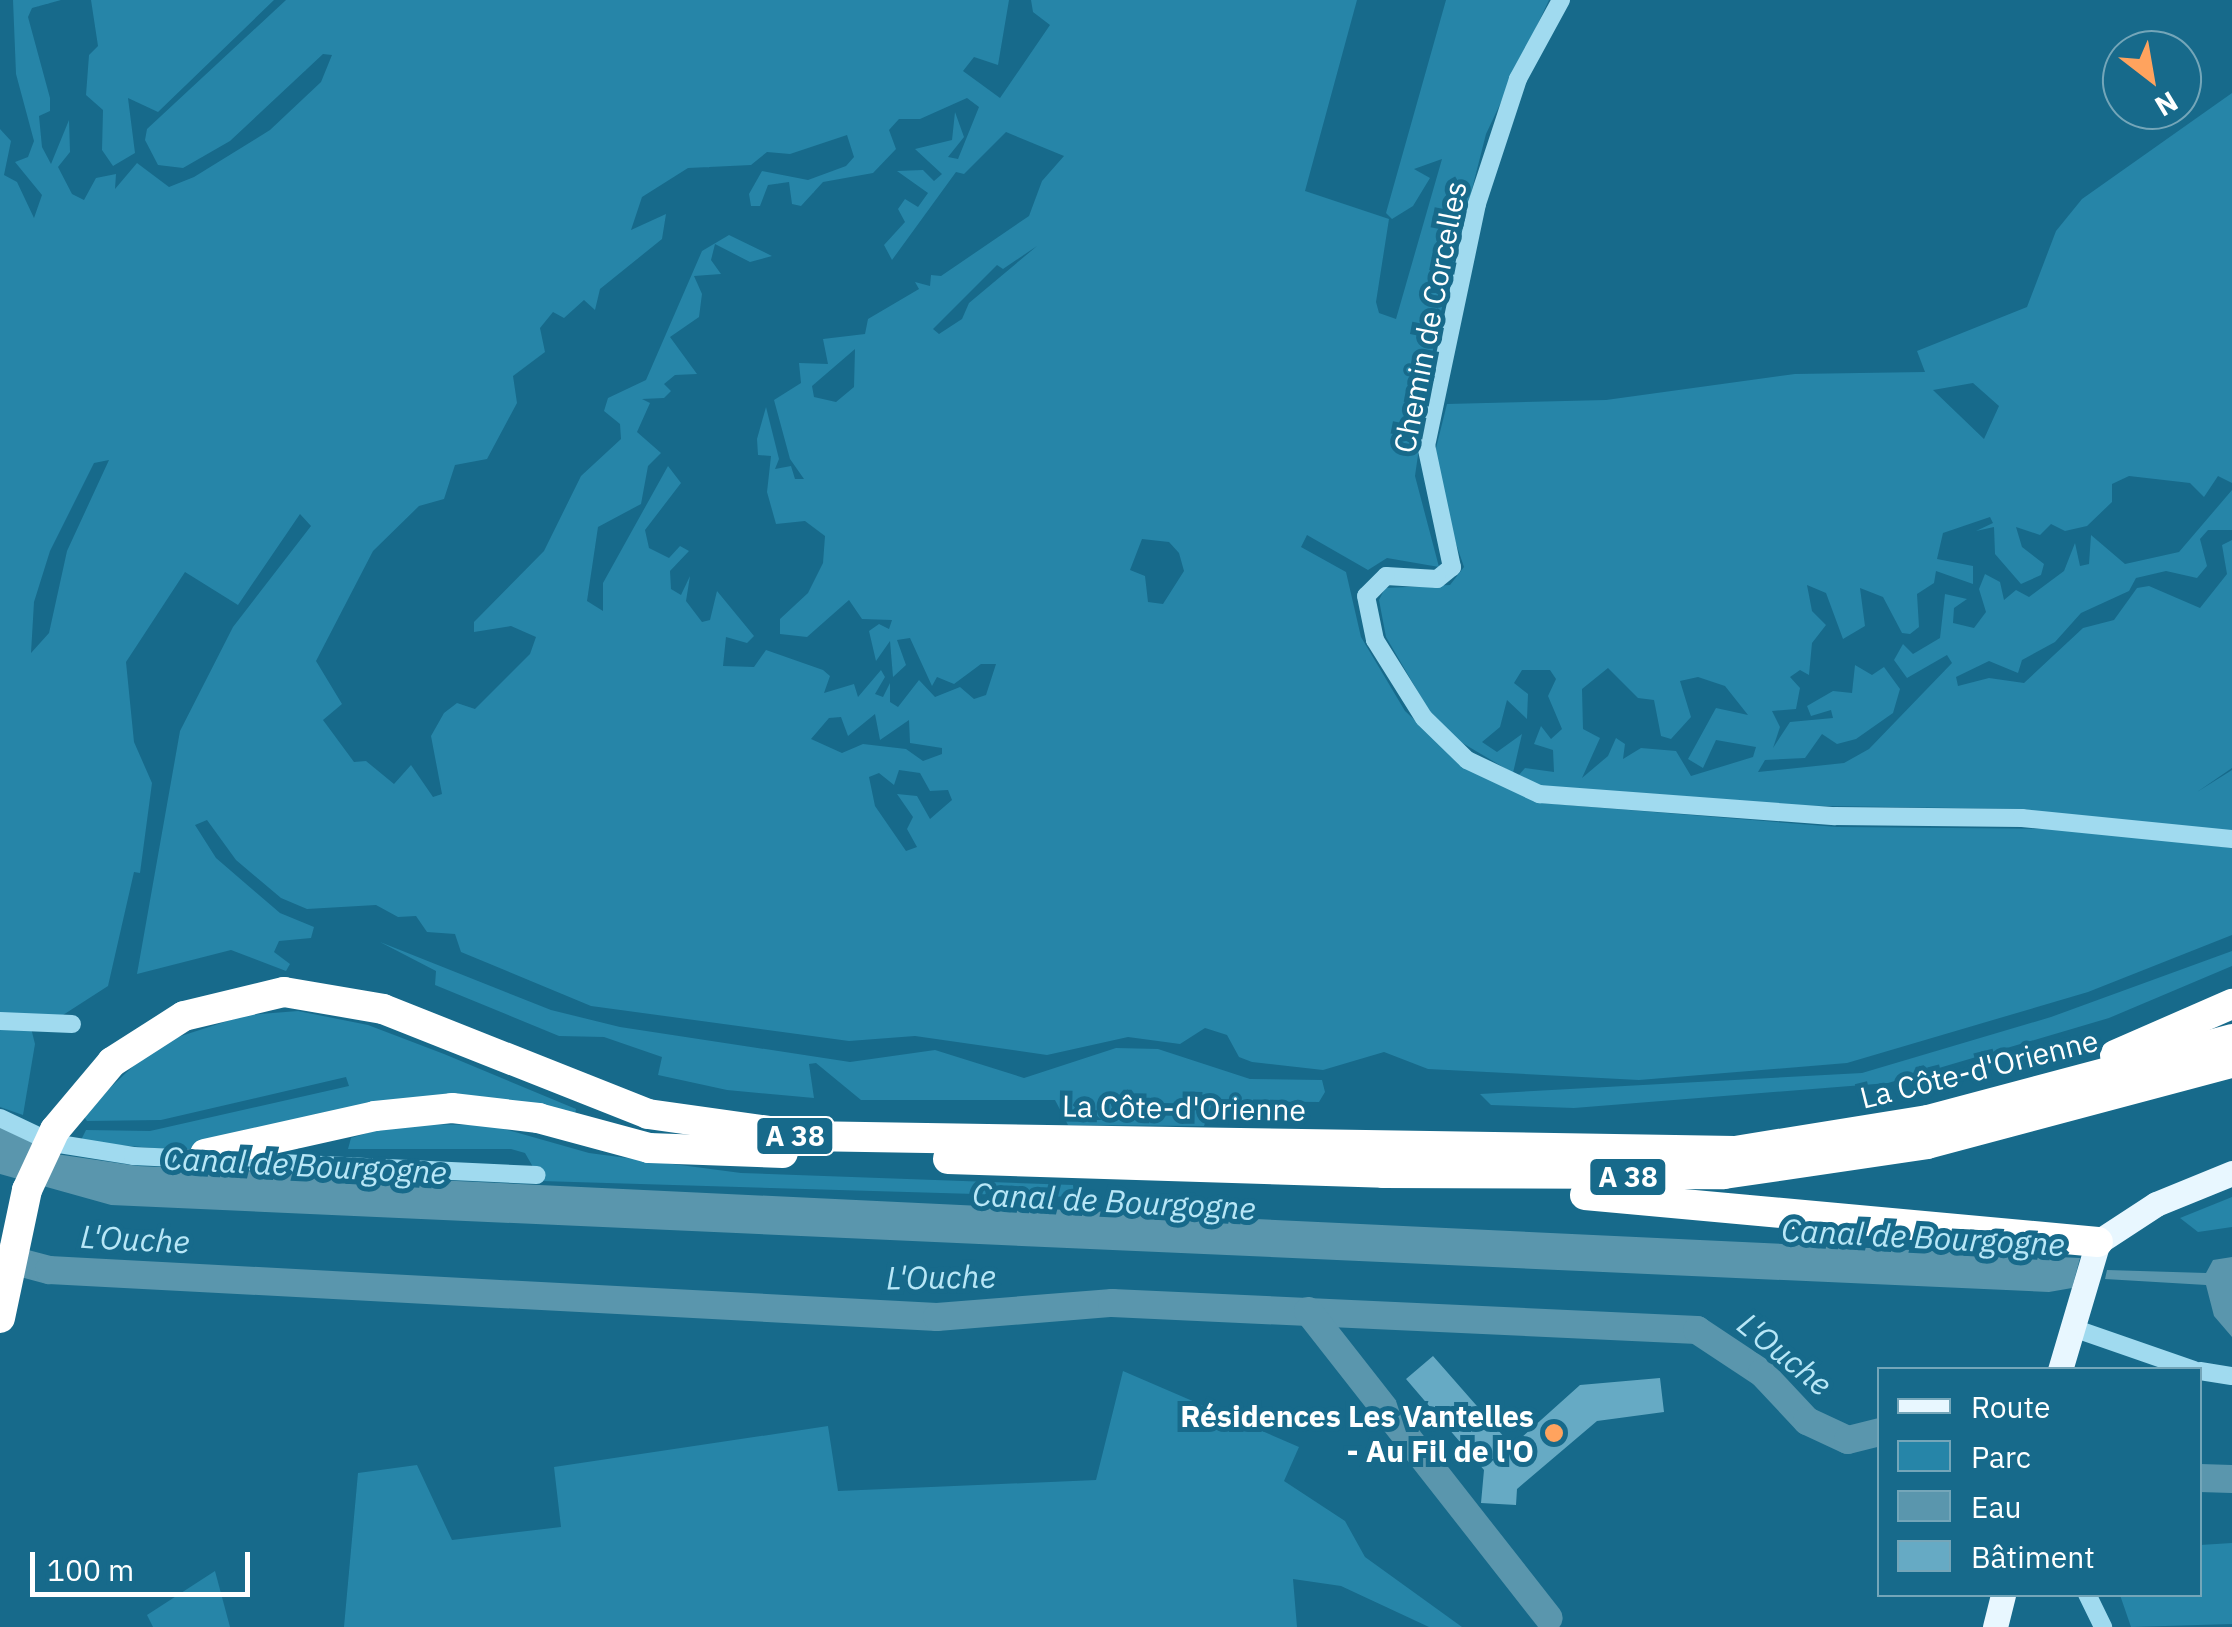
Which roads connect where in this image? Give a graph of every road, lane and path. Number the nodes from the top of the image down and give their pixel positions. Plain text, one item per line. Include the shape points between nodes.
1 (1561, 0) edge
2 (2232, 838) edge
3 (2232, 1004) edge
4 (0, 1021) edge
5 (72, 1024) dead end
6 (154, 1035) junction
7 (2232, 1040) edge
8 (2232, 1063) edge
9 (1991, 1104) junction
10 (0, 1118) edge
11 (846, 1153) junction
12 (205, 1154) junction
13 (1384, 1174) junction
14 (2232, 1174) edge
15 (537, 1175) dead end
16 (2096, 1249) junction
17 (0, 1320) edge
18 (2073, 1328) junction
19 (2061, 1367) edge
20 (2188, 1367) edge
21 (2202, 1371) edge
22 (2232, 1376) edge
23 (2002, 1597) edge
24 (2089, 1597) edge
25 (1995, 1627) edge
26 (2103, 1627) edge

1 - 2 street, Chemin de Corcelles via 1518,79 1478,204 1426,445 1452,567 1437,579 1386,576 1370,584 1365,612 1375,640 1424,718 1467,760 1539,794 1835,816 2022,818
3 - 9 highway
4 - 5 street
6 - 9 highway, La Côte-d'Orienne / A 38 via 214,1004 320,994 397,1013 648,1114 804,1136 1687,1154 1858,1135
6 - 11 highway, La Côte-d'Orienne / A 38 via 237,1010 335,1010 651,1129 722,1144
6 - 17 highway, La Côte-d'Orienne / A 38, bridge via 100,1073 55,1130 26,1190
7 - 9 highway, La Côte-d'Orienne / A 38
8 - 13 highway, La Côte-d'Orienne / A 38 via 1927,1144 1786,1169 1606,1178
10 - 12 street via 84,1150
11 - 12 highway via 649,1148 538,1118 452,1108 375,1116
11 - 13 highway, La Côte-d'Orienne / A 38
12 - 15 street
13 - 16 highway
14 - 16 main road via 2156,1204
16 - 18 main road
18 - 19 main road
18 - 20 street
21 - 22 street
23 - 25 main road
24 - 26 street

